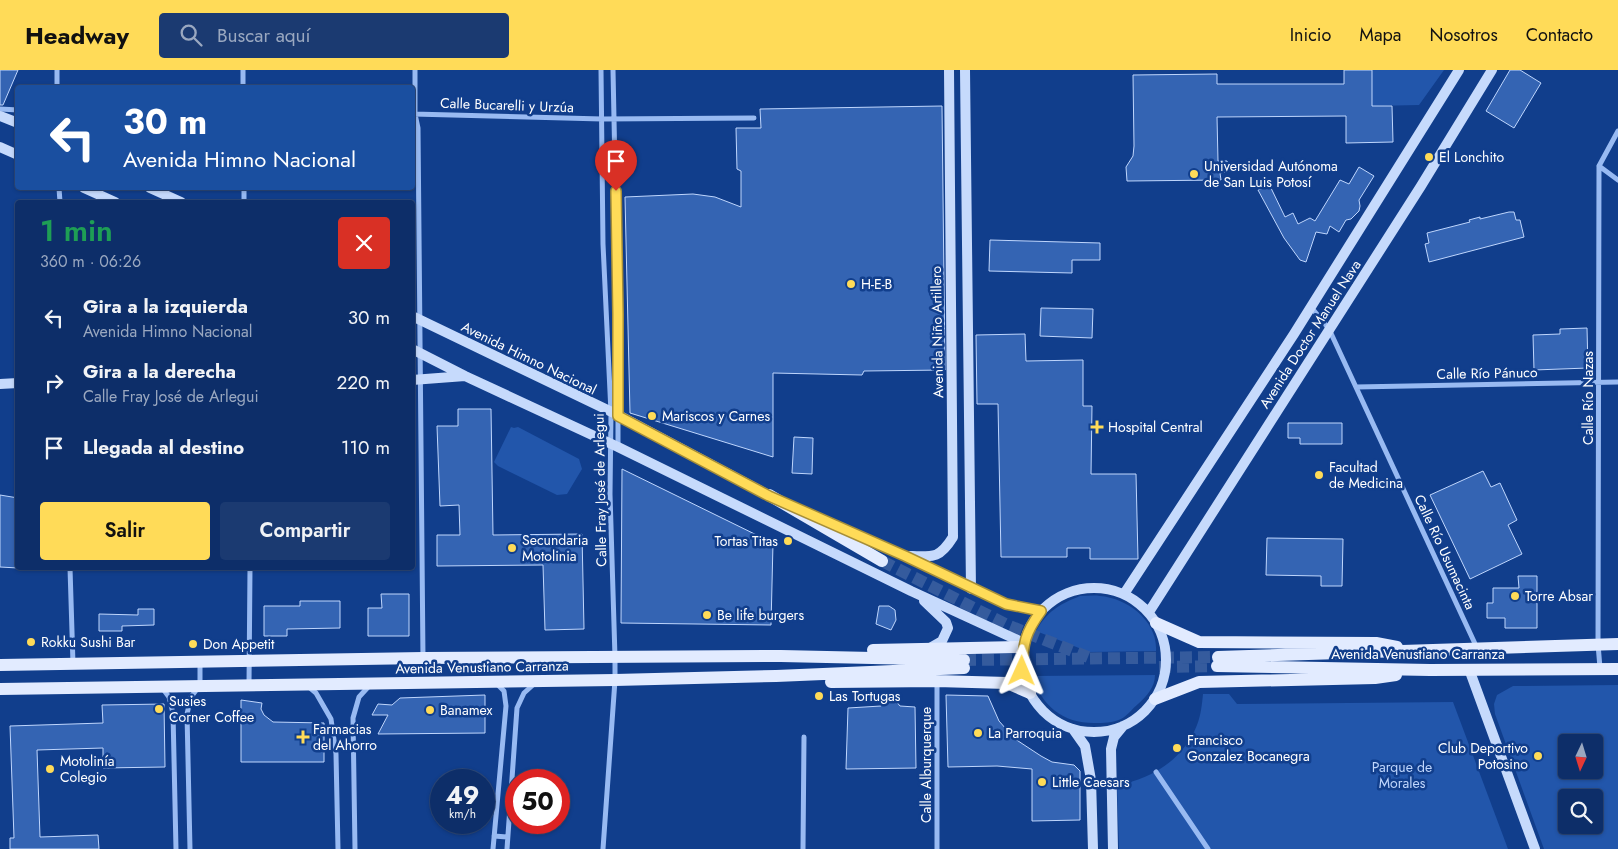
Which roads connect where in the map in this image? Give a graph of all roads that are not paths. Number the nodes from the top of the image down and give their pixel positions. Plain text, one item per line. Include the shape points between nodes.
1 (57, 70) edge
2 (243, 70) edge
3 (415, 70) edge
4 (601, 70) edge
5 (612, 70) edge
6 (949, 70) edge
7 (965, 70) edge
8 (1459, 70) edge
9 (1492, 70) edge
10 (57, 85) edge
11 (243, 85) edge
12 (415, 85) edge
13 (0, 110) edge
14 (15, 110) edge
15 (415, 114) edge
16 (0, 116) edge
17 (415, 118) edge
18 (613, 118) junction
19 (754, 118) dead end
20 (602, 119) junction
21 (15, 123) edge
22 (1618, 131) edge
23 (0, 147) edge
24 (15, 154) edge
25 (1599, 166) junction
26 (1618, 180) edge
27 (88, 190) edge
28 (154, 190) edge
29 (111, 200) edge
30 (177, 200) edge
31 (950, 230) junction
32 (967, 230) junction
33 (603, 244) junction
34 (616, 244) junction
35 (1310, 306) junction
36 (607, 313) junction
37 (618, 314) junction
38 (416, 317) edge
39 (1329, 329) junction
40 (416, 350) edge
41 (465, 376) junction
42 (417, 380) edge
43 (1599, 382) junction
44 (1618, 382) edge
45 (15, 383) edge
46 (0, 384) edge
47 (1356, 387) junction
48 (614, 414) junction
49 (614, 445) junction
50 (769, 496) junction
51 (905, 556) junction
52 (882, 561) tunnel mouth
53 (70, 570) edge
54 (250, 570) edge
55 (971, 588) junction
56 (911, 592) junction
57 (1124, 594) junction
58 (1041, 611) junction
59 (1148, 612) junction
60 (1156, 623) junction
61 (1598, 644) junction
62 (1618, 644) edge
63 (1023, 645) junction
64 (1477, 648) junction
65 (928, 649) junction
66 (1419, 651) junction
67 (781, 656) junction
68 (615, 657) junction
69 (423, 658) junction
70 (249, 661) junction
71 (200, 662) junction
72 (73, 664) junction
73 (0, 665) edge
74 (1469, 669) junction
75 (1600, 669) junction
76 (1618, 669) edge
77 (1430, 670) junction
78 (776, 676) junction
79 (615, 680) junction
80 (494, 681) junction
81 (536, 681) junction
82 (937, 681) junction
83 (372, 682) junction
84 (305, 684) junction
85 (200, 685) junction
86 (249, 685) junction
87 (161, 686) junction
88 (0, 689) edge
89 (1030, 693) junction
90 (1155, 699) junction
91 (1123, 726) junction
92 (1074, 729) junction
93 (804, 737) dead end
94 (1156, 772) dead end
95 (494, 836) junction
96 (507, 837) junction
97 (176, 849) edge
98 (190, 849) edge
99 (338, 849) edge
100 (342, 849) edge
101 (354, 849) edge
102 (492, 849) edge
103 (506, 849) edge
104 (603, 849) edge
105 (803, 849) edge
106 (937, 849) edge
107 (1093, 849) edge
108 (1112, 849) edge
109 (1208, 849) edge
110 (1535, 849) edge

1 - 10 street
2 - 11 street
3 - 12 street
4 - 20 street, Calle Fray José de Arlegui
5 - 18 street, Calle Fray José de Arlegui
6 - 31 main road, Avenida Niño Artillero
7 - 32 main road
8 - 35 main road, Avenida Doctor Manuel Nava
9 - 39 main road, Avenida Doctor Manuel Nava
13 - 14 street
15 - 20 street, Calle Bucarelli y Urzúa
16 - 21 main road
17 - 38 street via 418,128
18 - 19 street, Calle Bucarelli y Urzúa
18 - 20 street, Calle Bucarelli y Urzúa
18 - 34 street, Calle Fray José de Arlegui
20 - 33 street, Calle Fray José de Arlegui
22 - 25 street, Calle Río Nazas
23 - 24 main road
25 - 26 street
25 - 43 street, Calle Río Nazas
27 - 29 main road
28 - 30 main road
31 - 32 main road
31 - 51 main road, Avenida Niño Artillero via 953,536 938,555
32 - 55 main road
33 - 34 street
33 - 36 street, Calle Fray José de Arlegui
34 - 37 street, Calle Fray José de Arlegui
35 - 39 street, Calle Río Usumacinta
35 - 57 main road, Avenida Doctor Manuel Nava
36 - 37 street
36 - 48 street, Calle Fray José de Arlegui
37 - 48 street, Calle Fray José de Arlegui
38 - 40 street
38 - 48 main road, Avenida Himno Nacional
39 - 47 street, Calle Río Usumacinta
39 - 59 main road, Avenida Doctor Manuel Nava
40 - 41 main road
40 - 42 street
41 - 42 main road
41 - 49 main road
42 - 69 street
43 - 44 street, Calle Río Pánuco
43 - 47 street, Calle Río Pánuco
43 - 61 street, Calle Río Nazas
45 - 46 main road
47 - 64 street, Calle Río Usumacinta
48 - 49 street, Calle Fray José de Arlegui
48 - 49 street, Calle Fray José de Arlegui
48 - 50 main road, Avenida Himno Nacional
49 - 56 main road
49 - 68 street, Calle Fray José de Arlegui
50 - 51 main road, Avenida Himno Nacional
50 - 52 main road
51 - 55 main road, Avenida Himno Nacional
53 - 72 street
54 - 70 street
55 - 58 main road, Avenida Himno Nacional via 1006,604
56 - 63 main road
56 - 65 main road via 946,622 948,628 942,641
57 - 58 main road via 1102,588 1080,589 1058,597
57 - 59 main road
58 - 63 main road via 1030,626
59 - 60 main road
60 - 66 main road via 1199,642 1376,643
60 - 90 main road via 1164,641 1166,661 1163,681
61 - 62 main road, Avenida Venustiano Carranza
61 - 64 main road, Avenida Venustiano Carranza
61 - 75 street, Calle Río Nazas
63 - 65 main road
63 - 89 main road via 1022,671
64 - 66 main road, Avenida Venustiano Carranza
65 - 67 main road via 831,650
66 - 77 main road, Avenida Venustiano Carranza via 1217,662
67 - 68 main road, Avenida Venustiano Carranza
67 - 78 main road, Avenida Venustiano Carranza via 964,664
68 - 69 main road, Avenida Venustiano Carranza
68 - 79 street, Calle Fray José de Arlegui
69 - 70 main road, Avenida Venustiano Carranza
70 - 71 main road, Avenida Venustiano Carranza
70 - 86 street
71 - 72 main road, Avenida Venustiano Carranza
71 - 85 street
72 - 73 main road, Avenida Venustiano Carranza
74 - 75 main road, Avenida Venustiano Carranza
74 - 77 main road, Avenida Venustiano Carranza
74 - 110 main road
75 - 76 main road, Avenida Venustiano Carranza
77 - 90 main road via 1375,678 1199,682
78 - 79 main road, Avenida Venustiano Carranza
78 - 82 main road via 830,682
79 - 81 main road, Avenida Venustiano Carranza
79 - 104 street, Calle Fray José de Arlegui
80 - 81 main road, Avenida Venustiano Carranza
80 - 83 main road, Avenida Venustiano Carranza
80 - 95 street via 504,691 506,706
81 - 96 street via 524,693 517,708
82 - 89 main road via 1007,683
82 - 106 street, Calle Alburquerque
83 - 84 main road, Avenida Venustiano Carranza
83 - 101 street via 359,697 353,718
84 - 86 main road, Avenida Venustiano Carranza
84 - 99 street via 316,693 331,719 336,754
85 - 86 main road, Avenida Venustiano Carranza
85 - 87 main road, Avenida Venustiano Carranza
85 - 98 street via 190,697 187,714
87 - 88 main road, Avenida Venustiano Carranza
87 - 97 street via 170,697 173,713
89 - 92 main road via 1043,711
90 - 91 main road via 1140,715
91 - 92 main road via 1103,731
91 - 108 main road via 1114,737 1111,749
92 - 107 main road via 1085,746 1091,780
93 - 105 street
94 - 109 street
95 - 96 street
95 - 102 street
96 - 103 street
99 - 100 street

